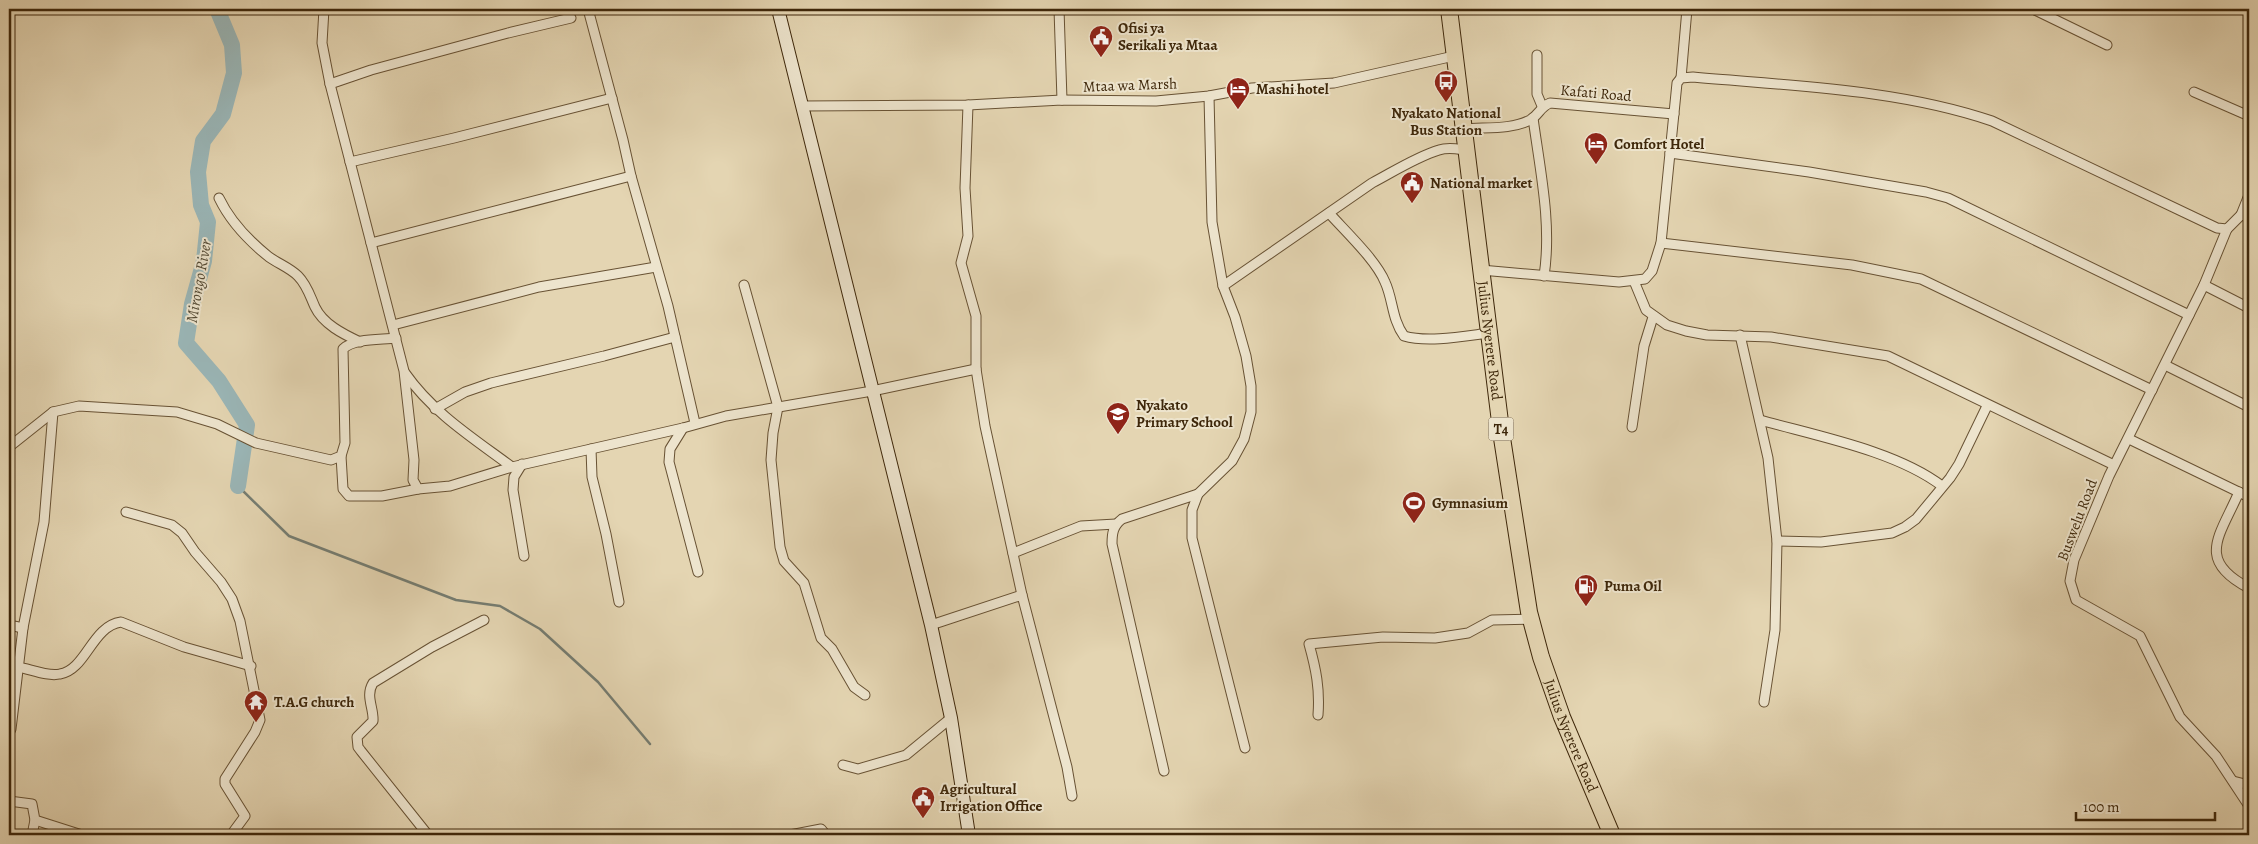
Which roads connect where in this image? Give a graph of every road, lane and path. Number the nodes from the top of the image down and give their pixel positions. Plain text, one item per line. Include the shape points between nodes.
1 (324, 9) edge
2 (588, 9) edge
3 (778, 9) edge
4 (1060, 9) edge
5 (1449, 9) edge
6 (1688, 9) edge
7 (2033, 9) edge
8 (571, 18) dead end
9 (2107, 45) dead end
10 (1537, 55) dead end
11 (1454, 56) junction
12 (1681, 78) junction
13 (330, 84) junction
14 (2194, 92) dead end
15 (1209, 96) junction
16 (612, 98) junction
17 (1062, 100) junction
18 (968, 105) junction
19 (802, 106) junction
20 (1542, 106) junction
21 (1674, 114) junction
22 (2249, 116) edge
23 (1533, 118) junction
24 (1464, 129) junction
25 (1466, 150) junction
26 (1670, 153) junction
27 (350, 162) junction
28 (631, 176) junction
29 (2249, 195) edge
30 (220, 198) dead end
31 (1329, 213) junction
32 (2245, 216) edge
33 (2227, 229) junction
34 (371, 243) junction
35 (1661, 243) junction
36 (656, 267) junction
37 (1481, 270) junction
38 (1544, 276) junction
39 (1634, 281) junction
40 (2204, 285) junction
41 (744, 286) dead end
42 (1223, 286) junction
43 (2249, 308) edge
44 (2189, 315) junction
45 (1653, 316) junction
46 (393, 325) junction
47 (1489, 333) junction
48 (1740, 335) junction
49 (675, 337) junction
50 (396, 338) junction
51 (360, 342) junction
52 (2165, 364) junction
53 (976, 369) junction
54 (404, 371) junction
55 (2152, 390) junction
56 (872, 391) junction
57 (1988, 406) junction
58 (2249, 406) edge
59 (778, 407) junction
60 (435, 409) junction
61 (52, 412) junction
62 (1760, 420) junction
63 (695, 423) junction
64 (1632, 426) dead end
65 (683, 428) junction
66 (2129, 439) junction
67 (9, 447) edge
68 (591, 449) junction
69 (341, 456) junction
70 (522, 464) junction
71 (2114, 465) junction
72 (512, 466) junction
73 (1942, 486) junction
74 (418, 489) junction
75 (2239, 492) junction
76 (1198, 494) junction
77 (2249, 497) edge
78 (126, 512) dead end
79 (1116, 524) junction
80 (1777, 541) junction
81 (1013, 553) junction
82 (524, 556) dead end
83 (698, 572) dead end
84 (2249, 588) edge
85 (1022, 594) junction
86 (619, 602) dead end
87 (1531, 619) junction
88 (484, 620) dead end
89 (931, 624) junction
90 (9, 625) edge
91 (23, 628) junction
92 (251, 666) junction
93 (18, 667) junction
94 (865, 694) dead end
95 (1764, 702) dead end
96 (11, 703) edge
97 (1318, 715) dead end
98 (951, 718) junction
99 (9, 733) edge
100 (1244, 748) dead end
101 (843, 765) dead end
102 (1164, 771) dead end
103 (2233, 781) junction
104 (2249, 785) edge
105 (1072, 796) dead end
106 (9, 801) edge
107 (2249, 806) edge
108 (35, 820) junction
109 (32, 835) edge
110 (82, 835) edge
111 (231, 835) edge
112 (428, 835) edge
113 (790, 835) edge
114 (826, 835) edge
115 (970, 835) edge
116 (1612, 835) edge

1 - 13 street via 322,43
2 - 16 street
3 - 19 street
4 - 17 street
5 - 11 highway, Julius Nyerere Road / T4
6 - 12 street
7 - 9 street
8 - 13 street via 371,70
10 - 20 street via 1538,94
11 - 15 street, Mtaa wa Marsh via 1334,83 1252,88
11 - 24 highway, Julius Nyerere Road / T4
12 - 21 street via 1677,83
12 - 33 street via 1818,88 1958,109 1992,121 2217,228
13 - 27 street
14 - 22 street
15 - 17 street, Mtaa wa Marsh via 1156,101
15 - 42 street via 1210,199
16 - 27 street
16 - 28 street
17 - 18 street, Mtaa wa Marsh
18 - 19 street, Mtaa wa Marsh
18 - 53 street via 965,188 968,236 960,263 976,316
19 - 56 street
20 - 21 street, Kafati Road via 1562,102
20 - 23 street, Kafati Road
21 - 26 street
23 - 24 street via 1516,125
23 - 38 street via 1547,229
24 - 25 highway, Julius Nyerere Road / T4
25 - 31 street via 1438,150 1372,183
25 - 37 highway, Julius Nyerere Road / T4
26 - 35 street
26 - 44 street via 1809,172 1948,198
27 - 34 street
28 - 34 street
28 - 36 street
29 - 32 street
30 - 51 street via 234,223 269,256 298,276 324,320
31 - 42 street
31 - 47 street via 1385,281 1404,336 1440,338
32 - 33 street
33 - 40 street, Buswelu Road
34 - 46 street
35 - 39 street via 1652,271 1644,279
35 - 55 street via 1852,265 1921,278
36 - 46 street via 539,287
36 - 49 street
37 - 38 street
37 - 47 highway, Julius Nyerere Road / T4
38 - 39 street
39 - 45 street via 1646,310
40 - 43 street
40 - 44 street, Buswelu Road
41 - 59 street
42 - 76 street via 1246,356 1251,412 1244,439 1232,461
44 - 52 street, Buswelu Road
45 - 48 street via 1686,331
45 - 64 street via 1644,346
46 - 50 street
47 - 87 highway, Julius Nyerere Road / T4 via 1514,525
48 - 57 street via 1888,356
48 - 62 street
49 - 60 street via 491,383 465,392
49 - 63 street
50 - 51 street
50 - 54 street
51 - 69 street via 346,346 342,354 345,443
52 - 55 street, Buswelu Road
52 - 58 street
53 - 56 street
53 - 81 street
54 - 60 street
54 - 74 street via 412,432 413,480
55 - 66 street, Buswelu Road
56 - 59 street
56 - 89 street
57 - 71 street
57 - 73 street via 1960,464
59 - 63 street
59 - 94 street via 772,433 772,460 784,561 804,583 821,638 854,687
60 - 72 street
61 - 67 street
61 - 69 street via 79,406 182,413 217,424 256,443 331,460
61 - 91 street via 44,522
62 - 73 street via 1873,452 1925,473
62 - 80 street via 1768,458
63 - 65 street
65 - 68 street
65 - 83 street via 670,449 669,462
66 - 71 street, Buswelu Road
66 - 75 street
68 - 70 street
68 - 86 street via 592,477
69 - 74 street via 343,489 349,496 382,496
70 - 72 street
70 - 82 street via 514,477 514,490
71 - 103 street, Buswelu Road via 2074,560 2070,581 2072,590 2076,600 2083,605 2140,636 2180,718 2216,756
72 - 74 street via 450,486
73 - 80 street via 1916,519 1892,533 1821,542
75 - 77 street
75 - 84 street via 2215,547 2221,568 2233,580
76 - 79 street via 1122,519
76 - 100 street via 1192,510 1192,538
78 - 92 street via 172,525 182,533 232,599
79 - 81 street via 1081,526
79 - 102 street via 1112,544
80 - 95 street via 1775,630
81 - 85 street
85 - 89 street
85 - 105 street
87 - 97 street via 1492,620 1468,634 1435,638 1383,637 1309,644 1318,673
87 - 116 highway, Julius Nyerere Road / T4 via 1562,718
88 - 112 street via 373,683 370,690 373,721 357,737 358,747
89 - 98 street
90 - 91 street
91 - 93 street
92 - 93 street via 184,647 121,622 105,628 66,672 58,675
92 - 111 street via 260,720 225,779 245,816
93 - 96 street
96 - 99 street
98 - 101 street via 906,755 858,769
98 - 115 street
103 - 104 street
103 - 107 street, Buswelu Road
106 - 108 street via 32,804
108 - 109 street
108 - 110 street
113 - 114 street via 821,829

